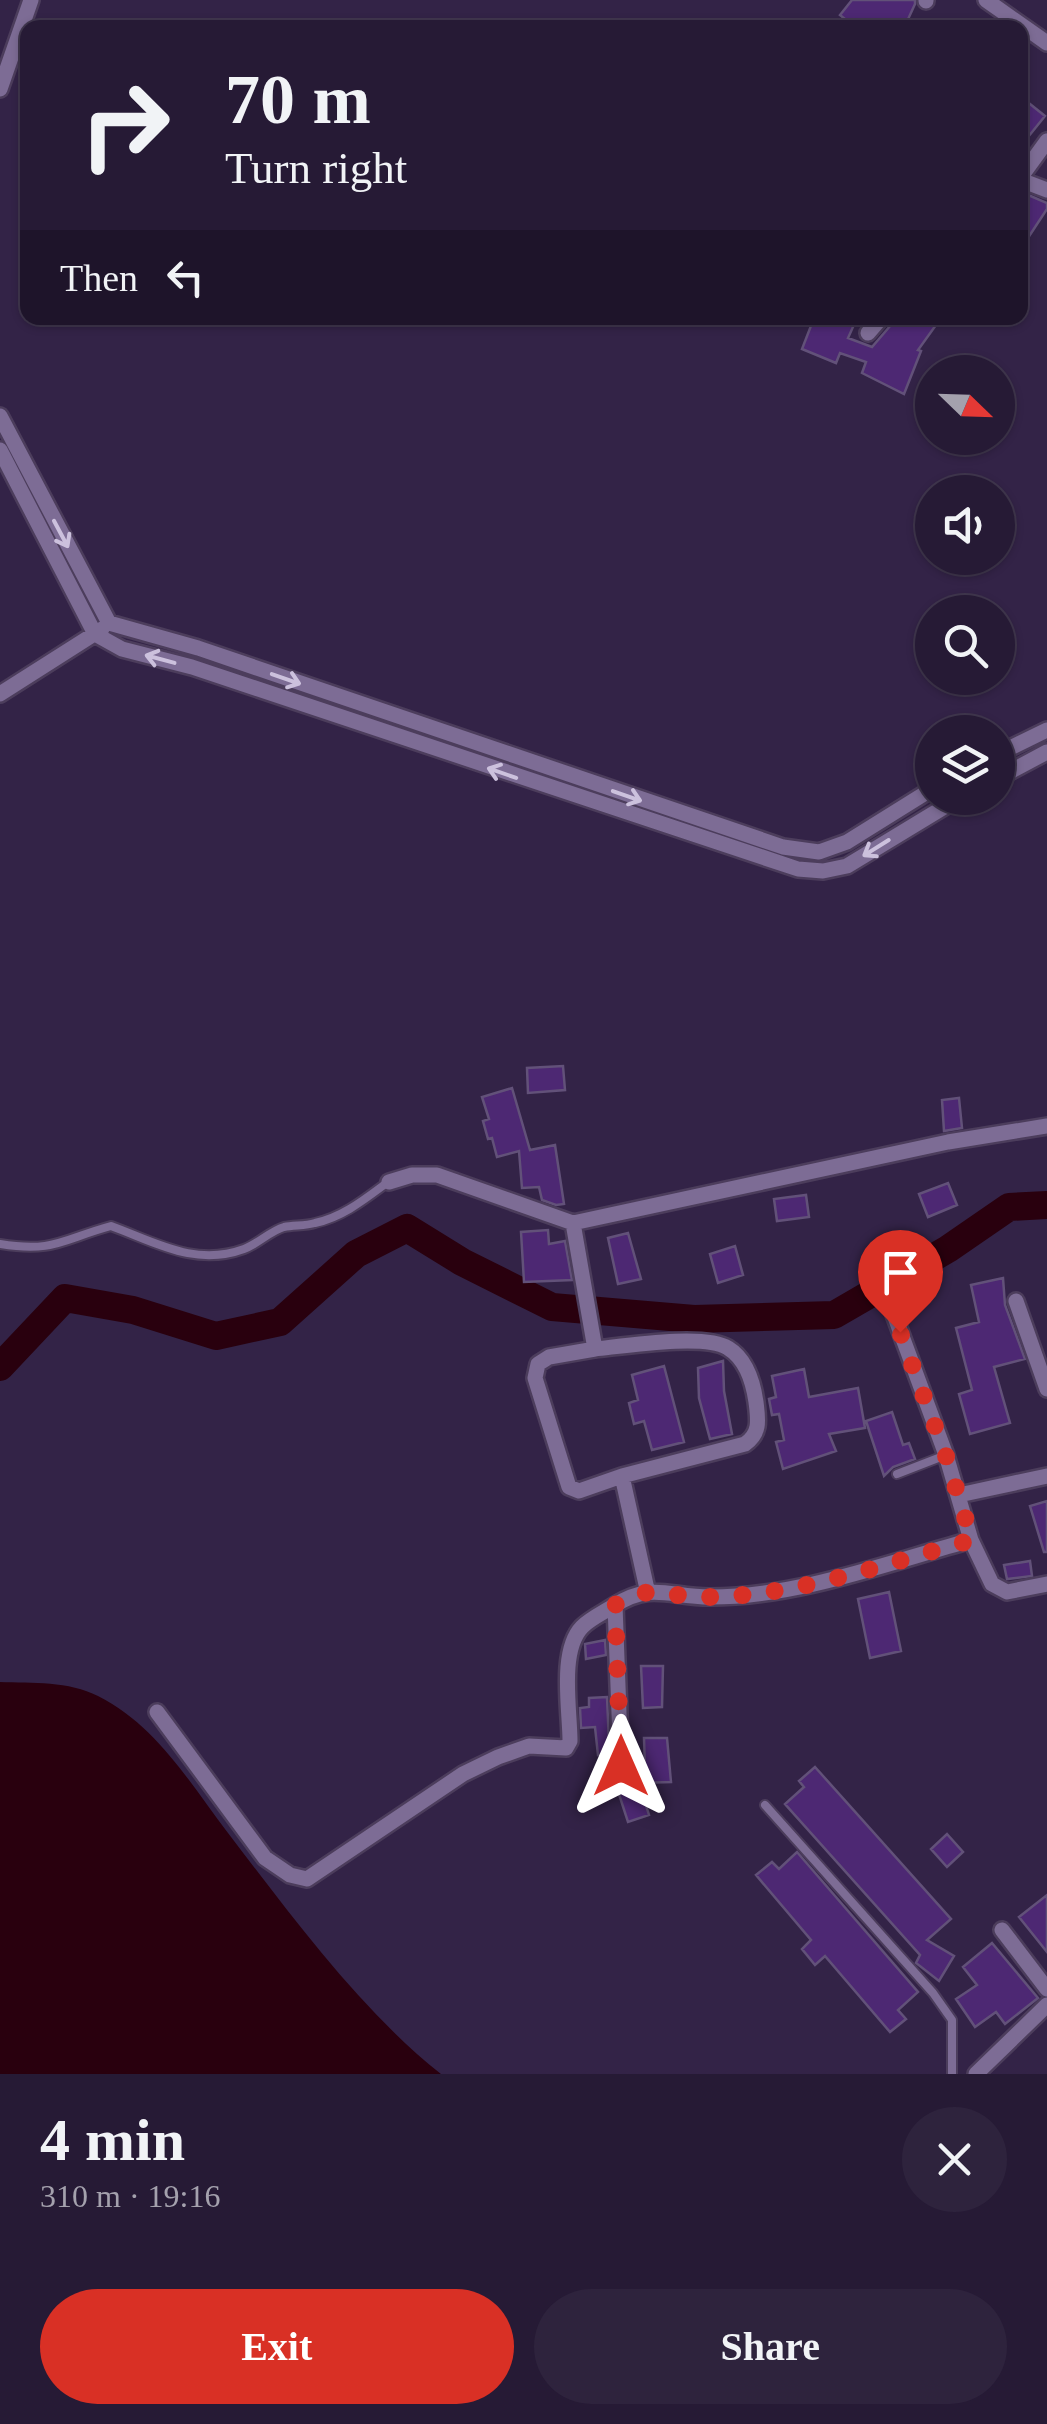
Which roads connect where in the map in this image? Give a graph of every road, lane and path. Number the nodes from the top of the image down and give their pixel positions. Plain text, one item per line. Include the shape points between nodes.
1 (986, 0) edge
2 (1014, 20) edge
3 (20, 35) edge
4 (0, 42) edge
5 (17, 45) junction
6 (0, 89) edge
7 (1047, 141) edge
8 (1028, 169) edge
9 (875, 325) edge
10 (868, 334) dead end
11 (0, 416) edge
12 (0, 450) edge
13 (23, 477) junction
14 (0, 488) edge
15 (109, 622) junction
16 (95, 634) junction
17 (198, 648) junction
18 (192, 668) junction
19 (0, 694) edge
20 (1047, 730) edge
21 (1015, 746) edge
22 (1047, 752) edge
23 (1015, 769) edge
24 (565, 774) junction
25 (558, 792) junction
26 (915, 800) edge
27 (927, 815) edge
28 (1047, 1126) edge
29 (388, 1182) joint
30 (573, 1223) junction
31 (0, 1244) edge
32 (889, 1301) dead end
33 (1016, 1301) dead end
34 (595, 1349) junction
35 (1047, 1389) edge
36 (946, 1456) junction
37 (897, 1474) dead end
38 (622, 1476) junction
39 (1047, 1476) edge
40 (959, 1495) junction
41 (972, 1540) junction
42 (1047, 1584) edge
43 (647, 1590) junction
44 (615, 1605) junction
45 (157, 1712) dead end
46 (621, 1766) dead end
47 (765, 1806) dead end
48 (1002, 1930) dead end
49 (1047, 1989) edge
50 (1047, 2006) edge
51 (952, 2074) edge
52 (976, 2074) edge

1 - 2 street
3 - 5 street
4 - 5 street
5 - 6 street
7 - 8 street
9 - 10 street
11 - 13 street
12 - 13 street
13 - 14 street
13 -> 15 street
13 - 16 street
15 - 16 street
15 - 17 street
18 -> 16 street via 122,649
16 - 19 street
17 - 18 street
17 -> 24 street
25 -> 18 street
20 - 21 street
22 - 23 street
24 - 25 street
24 -> 26 street via 738,834 819,852 848,842
27 -> 25 street via 847,866 823,871 798,869
28 - 30 street
29 - 30 street via 437,1175
29 - 31 lane via 340,1215 288,1226 242,1250 216,1255 169,1250 111,1226 55,1246
30 - 34 street
32 - 36 street
33 - 35 street
34 - 38 street via 549,1357 538,1364 535,1378 569,1487
34 - 38 street via 720,1344 742,1360 754,1383 759,1422 745,1444
36 - 37 lane
36 - 40 street
38 - 43 street
39 - 40 street
40 - 41 street
41 - 42 street via 998,1590
41 - 43 street via 781,1590 735,1597
43 - 44 street
44 - 45 street via 572,1640 566,1748 529,1746 463,1774 307,1879 265,1858
44 - 46 street
47 - 51 lane via 934,1993 952,2020
48 - 49 street
50 - 52 street

